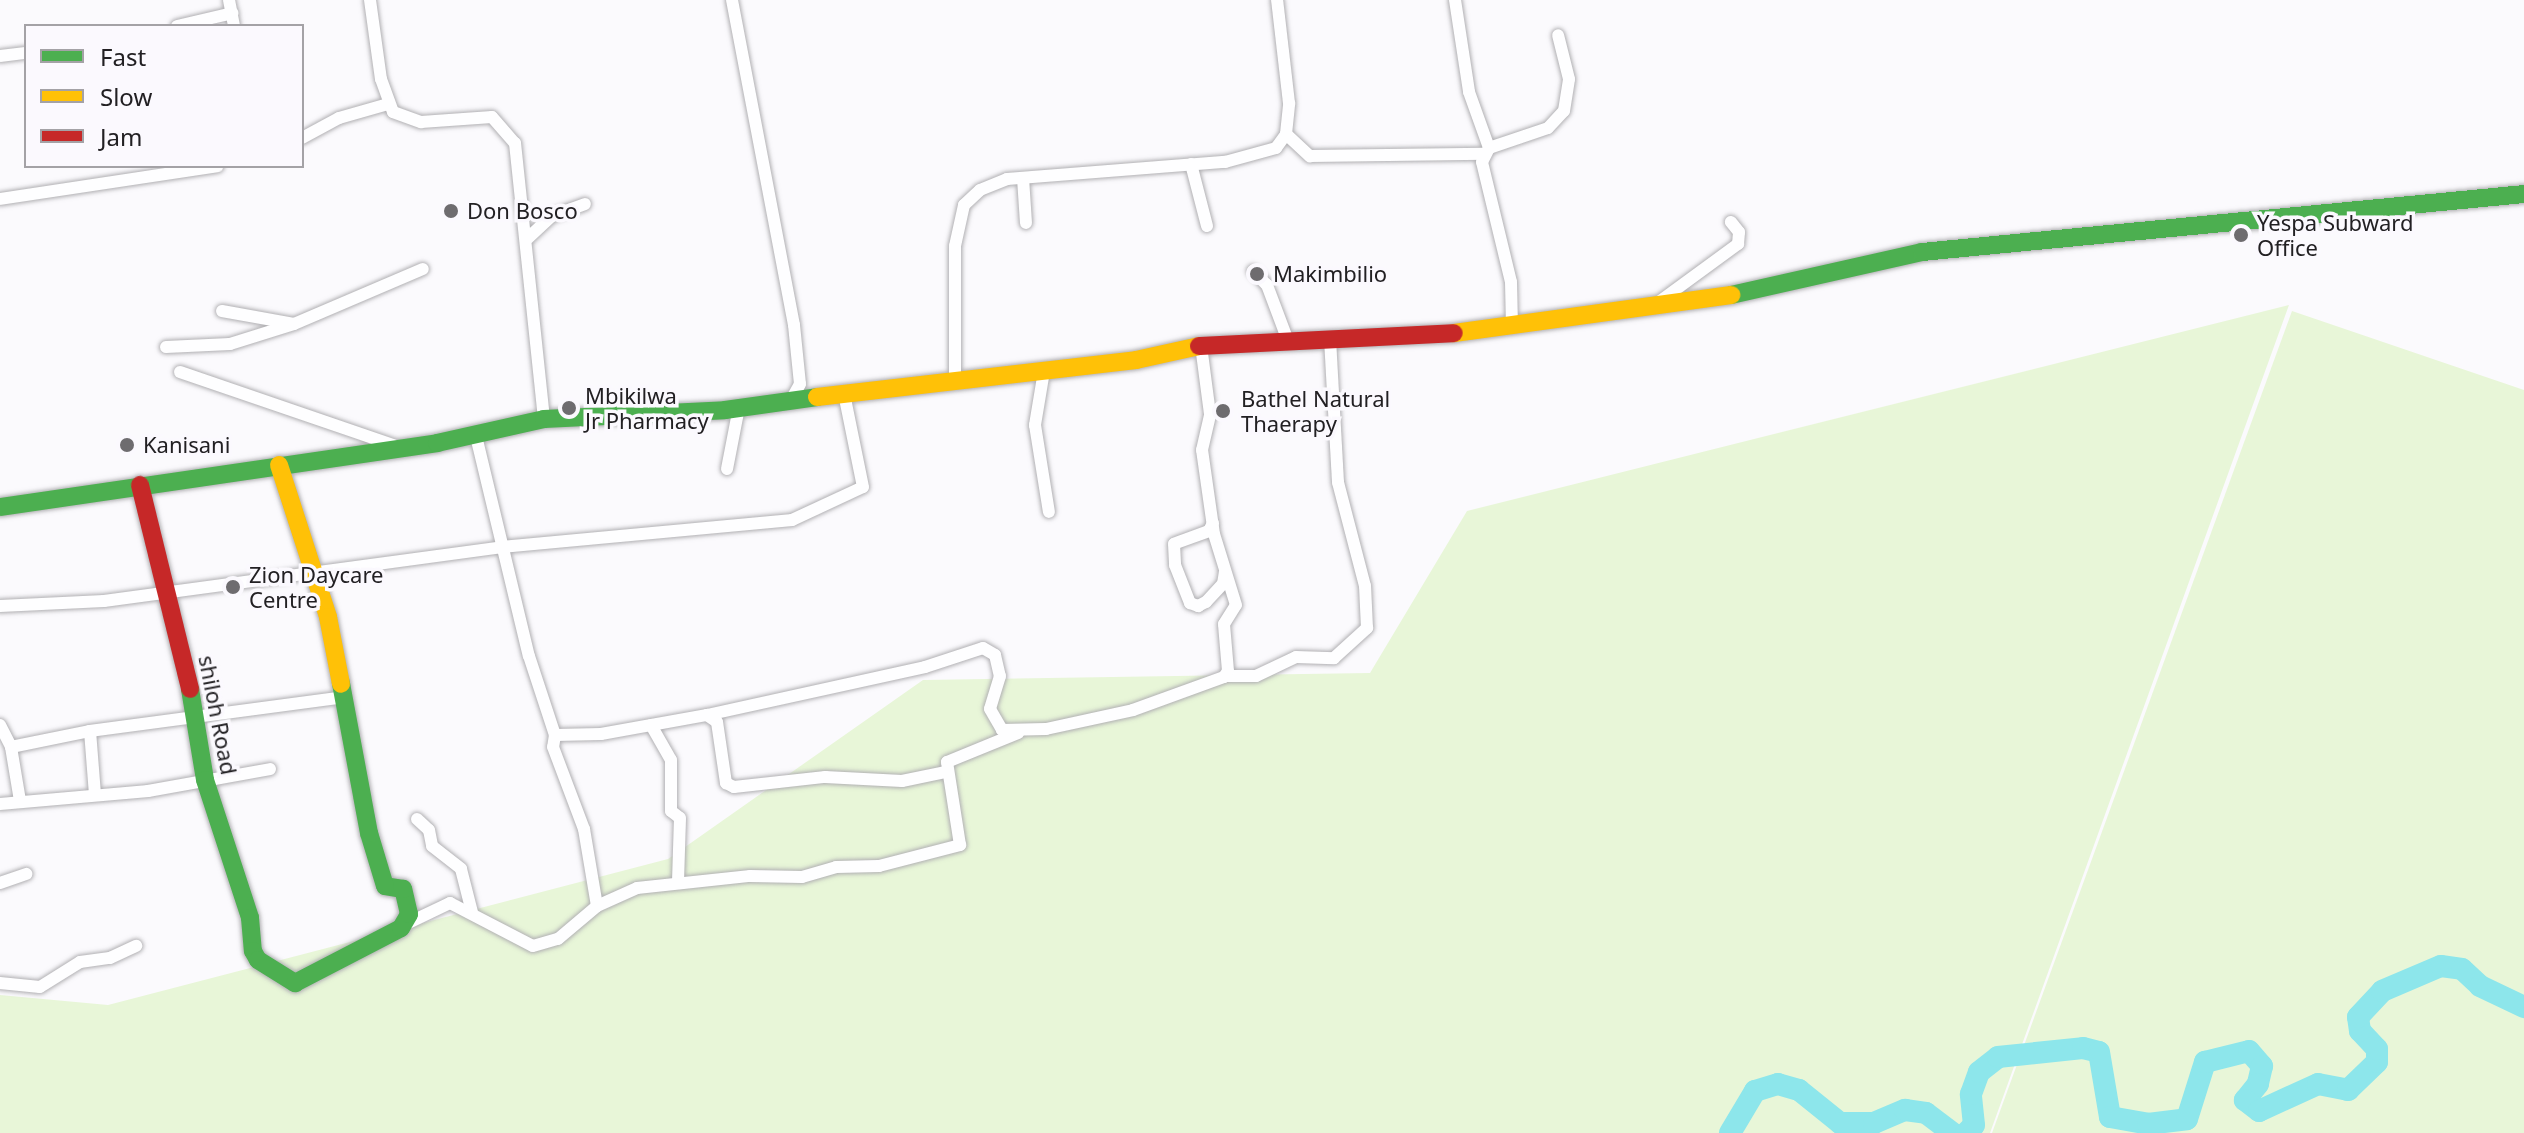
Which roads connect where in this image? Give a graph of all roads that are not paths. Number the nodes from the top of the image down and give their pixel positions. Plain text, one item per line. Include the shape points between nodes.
1 (370, 0) edge
2 (732, 0) edge
3 (1277, 0) edge
4 (1455, 0) edge
5 (232, 13) edge
6 (206, 24) edge
7 (1558, 35) dead end
8 (24, 53) edge
9 (0, 56) edge
10 (388, 104) junction
11 (1286, 134) junction
12 (304, 137) edge
13 (1487, 151) junction
14 (1191, 164) junction
15 (205, 168) edge
16 (1023, 178) junction
17 (2524, 195) edge
18 (0, 199) edge
19 (585, 204) dead end
20 (1731, 222) dead end
21 (1026, 223) dead end
22 (1207, 226) dead end
23 (528, 238) junction
24 (423, 269) dead end
25 (1253, 271) dead end
26 (1656, 304) junction
27 (222, 311) dead end
28 (294, 324) junction
29 (1512, 326) junction
30 (1330, 339) junction
31 (1288, 341) junction
32 (1201, 346) junction
33 (166, 347) dead end
34 (1044, 371) junction
35 (180, 372) dead end
36 (955, 378) junction
37 (844, 394) junction
38 (791, 400) junction
39 (739, 407) junction
40 (544, 419) junction
41 (476, 436) junction
42 (399, 447) junction
43 (279, 465) junction
44 (727, 469) dead end
45 (140, 485) junction
46 (0, 507) edge
47 (1049, 512) dead end
48 (1214, 520) junction
49 (502, 547) junction
50 (1226, 569) junction
51 (314, 571) junction
52 (165, 591) junction
53 (0, 606) edge
54 (1225, 676) junction
55 (345, 697) junction
56 (707, 715) junction
57 (195, 718) junction
58 (0, 725) edge
59 (651, 725) junction
60 (90, 731) junction
61 (1020, 731) junction
62 (555, 735) junction
63 (11, 747) junction
64 (270, 769) dead end
65 (946, 772) junction
66 (205, 780) junction
67 (95, 795) junction
68 (20, 801) junction
69 (0, 804) edge
70 (417, 819) dead end
71 (26, 874) dead end
72 (0, 883) edge
73 (678, 883) junction
74 (597, 906) junction
75 (473, 913) junction
76 (406, 924) junction
77 (136, 946) dead end
78 (0, 983) edge

1 - 10 street
2 - 38 street via 794,325 800,384
3 - 11 street via 1289,92
4 - 13 street via 1469,92
5 - 6 street
7 - 13 street via 1569,79 1564,111 1548,128
8 - 9 street
10 - 12 street via 339,118
10 - 23 street via 397,115 415,122 484,116 501,123 520,157
11 - 13 street via 1310,156
11 - 14 street via 1278,146 1261,154
13 - 29 street via 1482,173 1509,269
14 - 16 street
14 - 22 street
15 - 18 street
16 - 21 street
16 - 36 street via 980,190 959,214
17 - 26 street via 2272,220 2192,222 1922,252 1771,290
19 - 23 street via 552,216
20 - 26 street via 1739,232 1738,244
23 - 40 street
24 - 28 street
25 - 31 street via 1267,285
26 - 29 street
27 - 28 street
28 - 33 street via 230,344
29 - 30 street
30 - 31 street
30 - 54 street via 1338,482 1365,586 1367,628 1334,658 1296,657 1256,676
31 - 32 street
32 - 34 street
32 - 48 street via 1210,414 1202,450
34 - 36 street
34 - 47 street via 1035,425
35 - 42 street
36 - 37 street
37 - 38 street
37 - 49 street via 863,487 807,515 766,524
38 - 39 street
39 - 40 street
39 - 44 street
40 - 41 street
41 - 42 street
41 - 49 street
42 - 43 street
43 - 45 street
43 - 51 street
45 - 46 street
45 - 52 street, shiloh Road
48 - 50 street
48 - 50 street via 1209,531 1174,544 1175,565 1190,603 1206,602 1223,584
49 - 51 street
49 - 62 street
50 - 54 street via 1236,605 1224,624
51 - 52 street
51 - 55 street
52 - 53 street via 78,603
52 - 57 street, shiloh Road
54 - 61 street via 1133,710
55 - 57 street
55 - 76 street via 369,833 385,886 403,889
56 - 59 street
56 - 61 street via 988,648 1000,676 990,709 1002,730
56 - 65 street via 717,722 726,783 734,787 825,777 902,781
57 - 60 street
57 - 66 street, shiloh Road
58 - 63 street
59 - 62 street
59 - 73 street via 671,760 671,811 680,818
60 - 63 street
60 - 67 street
61 - 65 street via 951,759
62 - 74 street via 561,773 584,829
63 - 68 street
64 - 66 street
65 - 73 street via 961,845 879,866 836,867 802,877
66 - 67 street
66 - 76 street, shiloh Road via 250,918 258,960 295,983
67 - 68 street
68 - 69 street
70 - 75 street via 429,830 432,846 461,869
71 - 72 street
73 - 74 street via 637,888
74 - 75 street via 558,939 523,944
75 - 76 street via 445,903
77 - 78 street via 110,958 80,962 40,987

